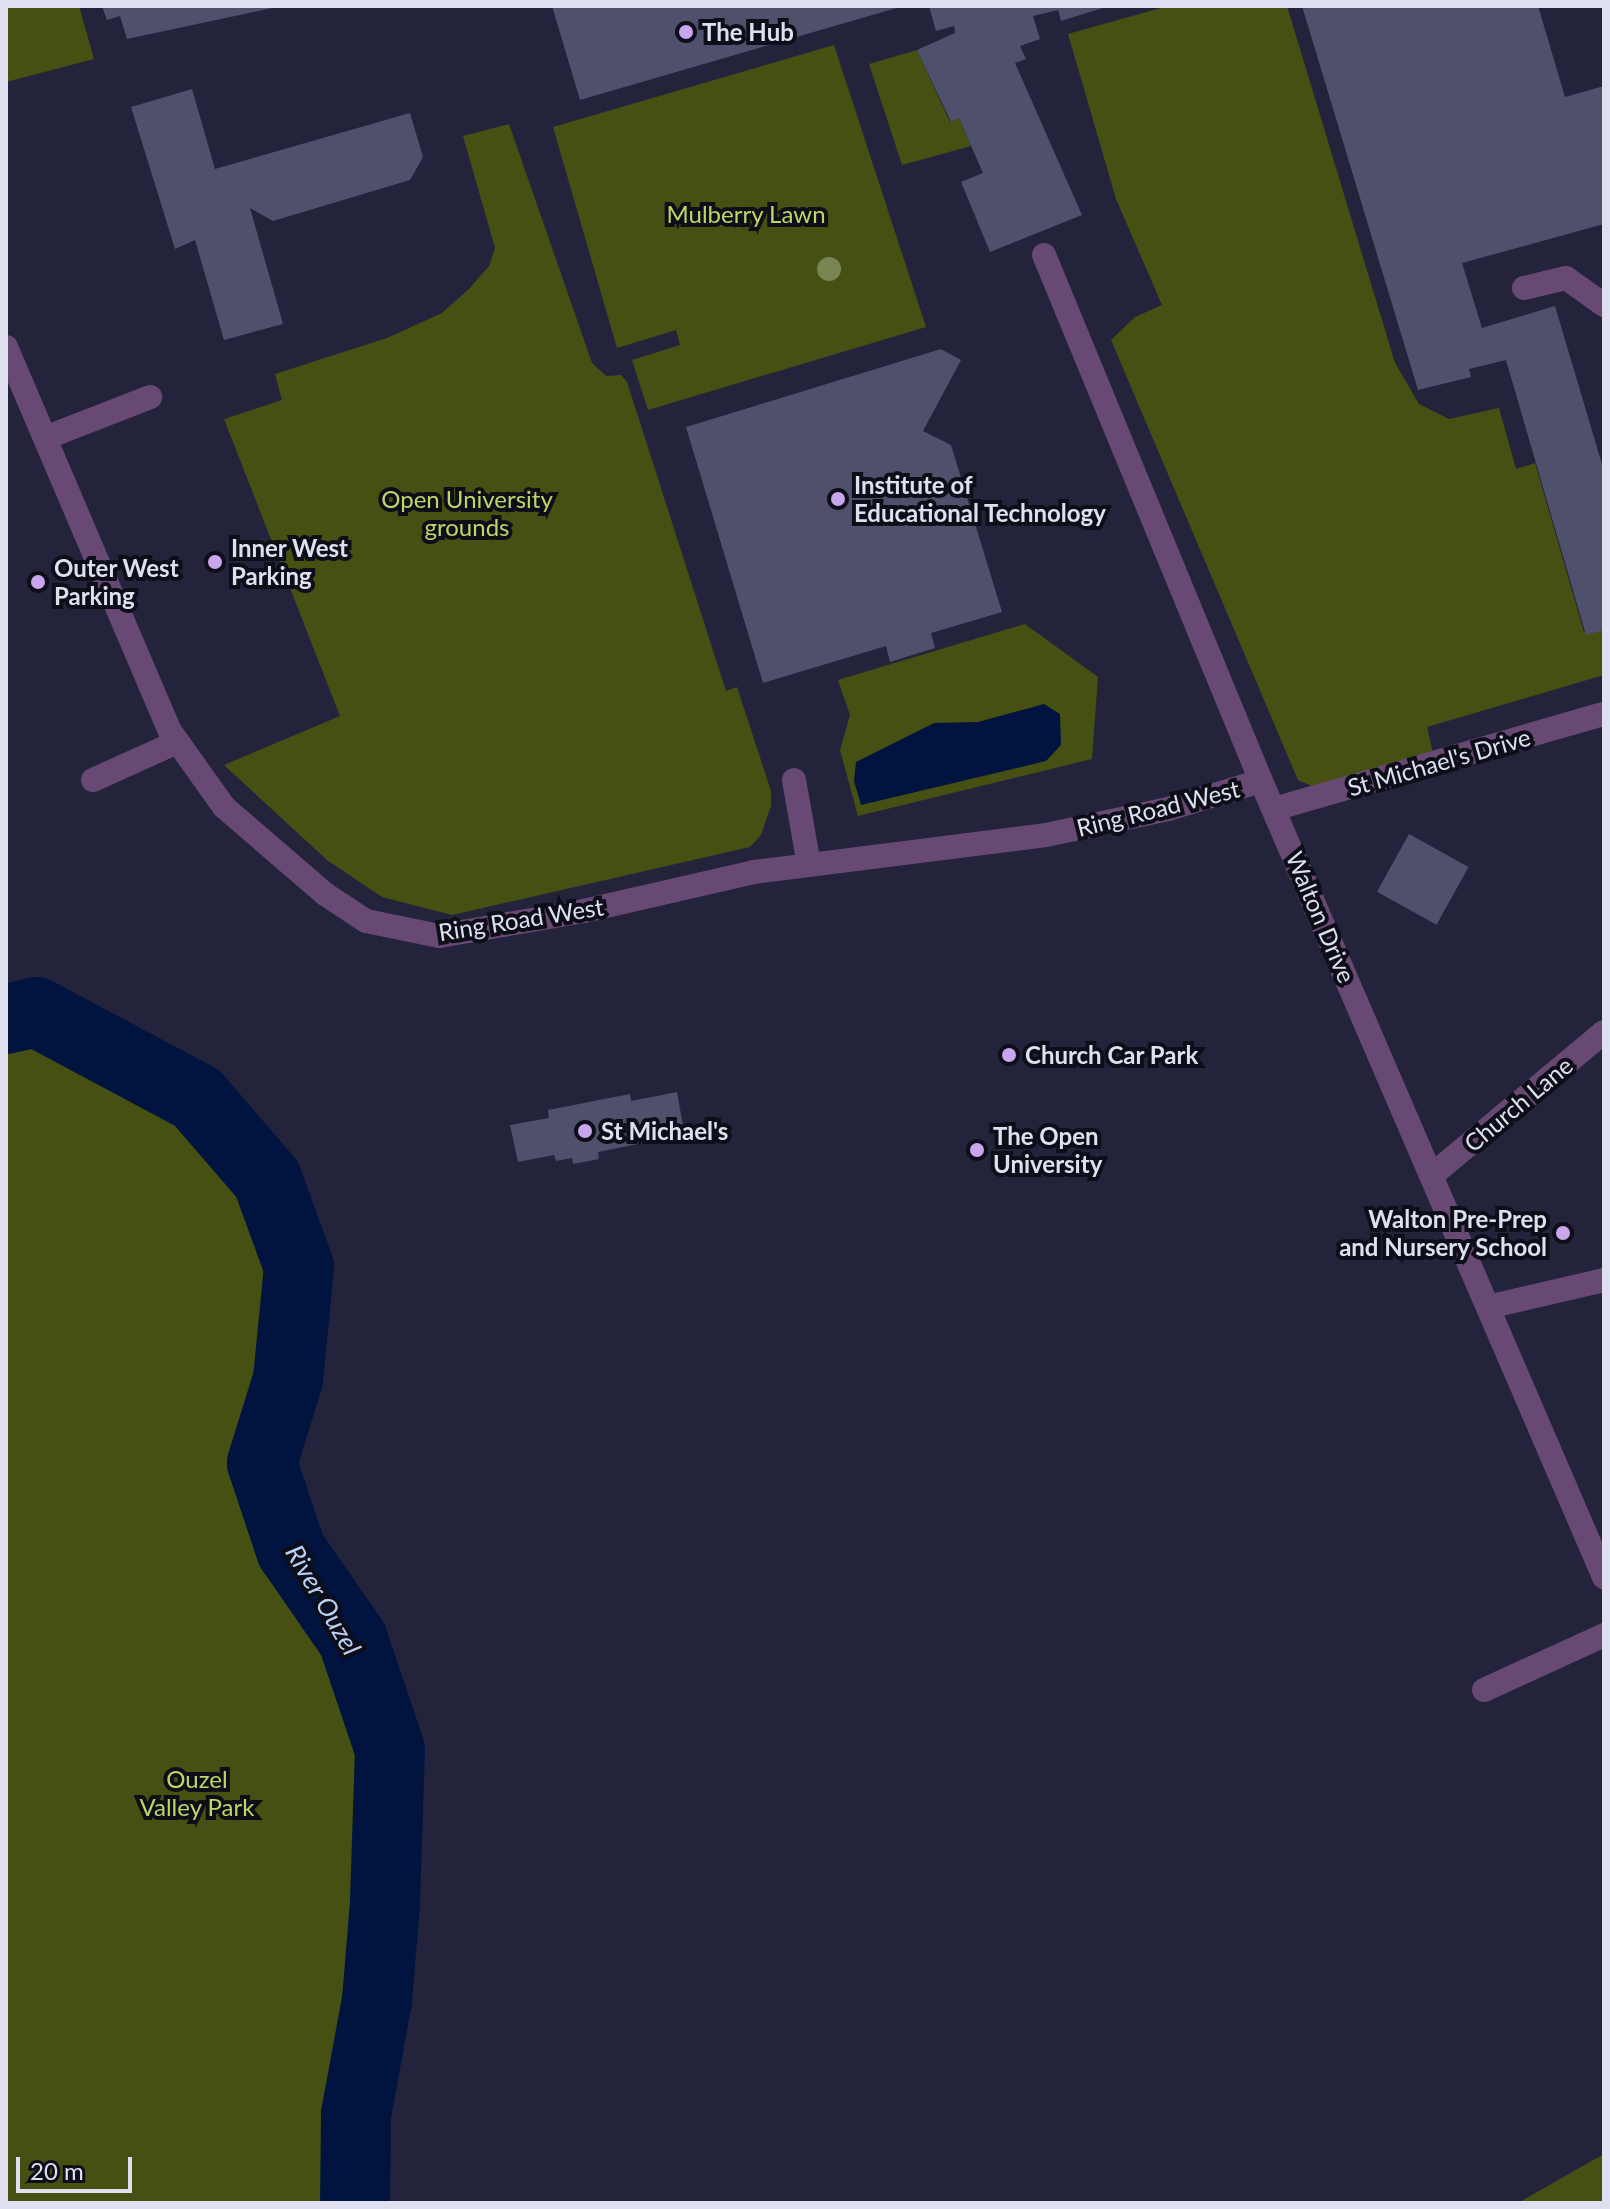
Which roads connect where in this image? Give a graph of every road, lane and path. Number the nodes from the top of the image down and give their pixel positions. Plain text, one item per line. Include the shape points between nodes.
1 (1044, 255) dead end
2 (1524, 288) dead end
3 (1604, 305) edge
4 (6, 347) edge
5 (150, 397) dead end
6 (45, 438) junction
7 (1604, 714) edge
8 (177, 742) junction
9 (93, 780) dead end
10 (794, 780) dead end
11 (1261, 781) junction
12 (1274, 809) junction
13 (809, 865) junction
14 (1604, 1032) edge
15 (1431, 1176) junction
16 (1604, 1280) edge
17 (1488, 1307) junction
18 (1604, 1577) edge
19 (1604, 1635) edge
20 (1484, 1690) dead end

1 - 11 street, Walton Drive
2 - 3 street via 1566,278
4 - 6 street, Ring Road West
5 - 6 street
6 - 8 street, Ring Road West
7 - 12 street, St Michael's Drive
8 - 9 street
8 - 13 street, Ring Road West via 224,807 325,894 366,921 402,932 439,936
10 - 13 street
11 - 12 street, Walton Drive
11 - 13 street, Ring Road West via 1168,809 1046,835
12 - 15 street, Walton Drive
14 - 15 street, Church Lane
15 - 17 street, Walton Drive
16 - 17 street
17 - 18 street, Walton Drive
19 - 20 street

